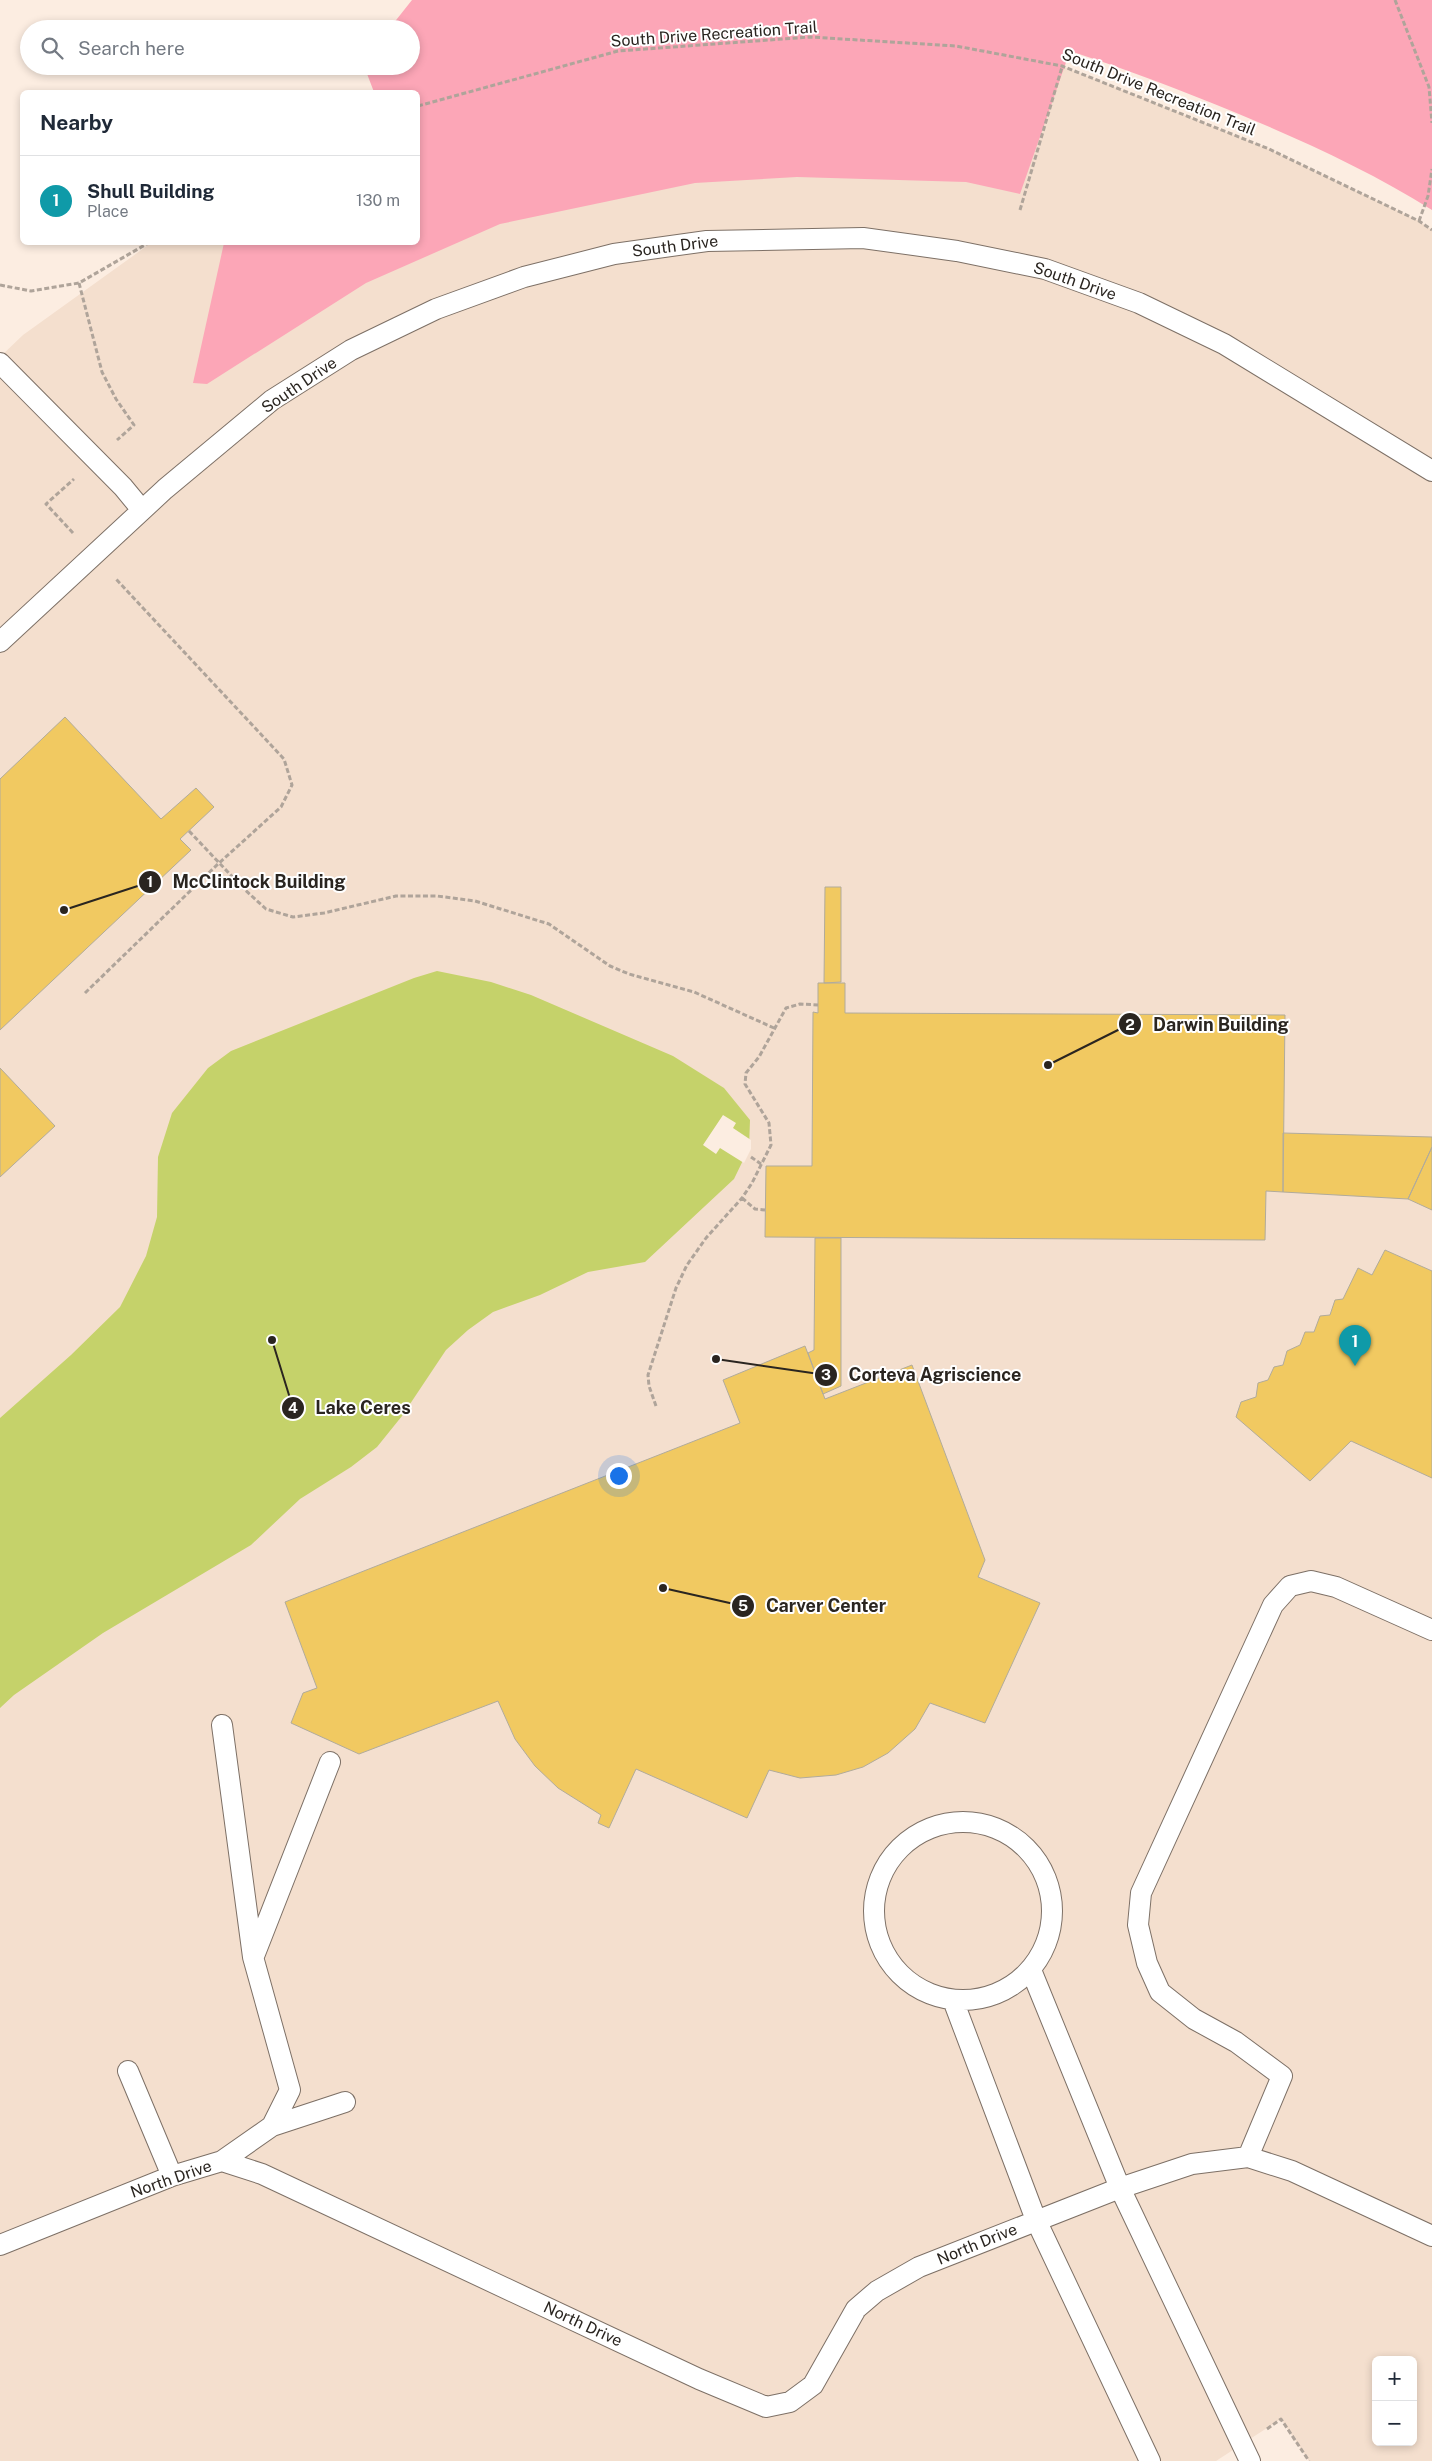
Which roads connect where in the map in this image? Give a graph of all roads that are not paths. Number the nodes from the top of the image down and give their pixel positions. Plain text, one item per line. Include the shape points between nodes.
1 (0, 363) edge
2 (1432, 471) edge
3 (142, 510) junction
4 (0, 642) edge
5 (1432, 1630) edge
6 (222, 1724) dead end
7 (330, 1762) dead end
8 (253, 1957) junction
9 (1031, 1970) junction
10 (953, 2000) junction
11 (128, 2071) dead end
12 (345, 2102) dead end
13 (272, 2126) junction
14 (1248, 2157) junction
15 (222, 2162) junction
16 (172, 2176) junction
17 (1120, 2188) junction
18 (1036, 2220) junction
19 (1432, 2236) edge
20 (0, 2245) edge
21 (1150, 2461) edge
22 (1250, 2461) edge

1 - 3 lane
2 - 3 lane, South Drive via 1224,344 1139,303 1045,269 957,251 863,238 707,241 614,254 524,277 436,309 351,350 272,400
3 - 4 lane, South Drive
5 - 14 lane via 1336,1587 1311,1581 1290,1586 1273,1605 1141,1893 1138,1925 1147,1963 1160,1992 1194,2019 1236,2042 1282,2076
6 - 8 lane
7 - 8 lane
8 - 13 lane via 290,2090
9 - 10 lane via 995,1995 977,2000
9 - 10 lane via 1044,1950 1053,1917 1049,1884 1033,1854 1006,1833 974,1822 957,1822 925,1830 897,1850 880,1879 875,1897 876,1934 883,1952 906,1980 922,1991
9 - 17 lane
10 - 18 lane
11 - 16 lane
12 - 13 lane
13 - 15 lane
14 - 17 lane, North Drive via 1192,2164
14 - 19 lane via 1292,2170
15 - 16 lane, North Drive
15 - 18 lane, North Drive via 262,2174 714,2386 766,2407 790,2402 813,2385 856,2309 878,2291 919,2266
16 - 20 lane, North Drive
17 - 18 lane, North Drive
17 - 22 lane
18 - 21 lane

